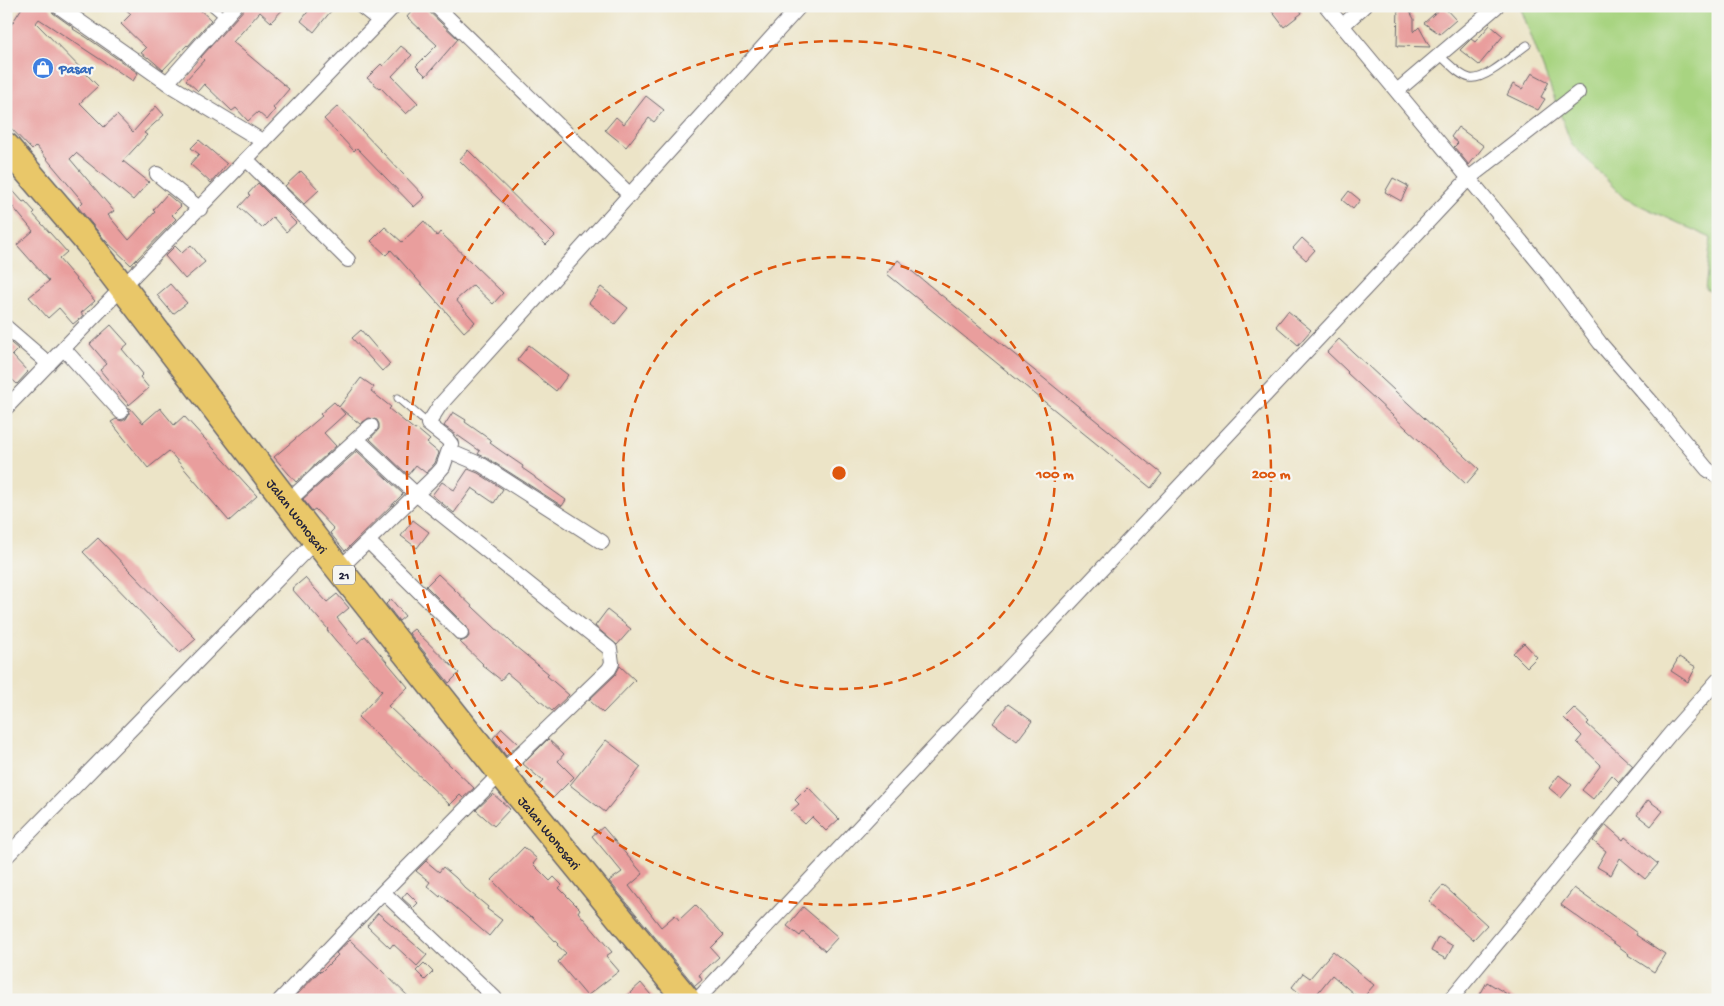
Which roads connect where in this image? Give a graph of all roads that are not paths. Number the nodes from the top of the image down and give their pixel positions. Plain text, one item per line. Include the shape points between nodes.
1 (58, 6) edge
2 (211, 6) edge
3 (235, 6) edge
4 (361, 6) edge
5 (394, 6) edge
6 (436, 6) edge
7 (800, 6) edge
8 (1326, 6) edge
9 (1364, 6) edge
10 (1496, 7) edge
11 (225, 18) junction
12 (380, 21) junction
13 (1342, 26) junction
14 (1527, 45) dead end
15 (1439, 55) junction
16 (167, 83) junction
17 (1397, 91) junction
18 (1578, 93) dead end
19 (264, 142) junction
20 (6, 146) edge
21 (247, 160) junction
22 (157, 174) dead end
23 (1469, 178) junction
24 (630, 195) junction
25 (200, 209) junction
26 (348, 260) dead end
27 (124, 288) junction
28 (6, 327) edge
29 (64, 350) junction
30 (49, 364) junction
31 (398, 398) dead end
32 (6, 408) edge
33 (121, 412) dead end
34 (428, 424) junction
35 (372, 426) dead end
36 (357, 439) junction
37 (449, 451) junction
38 (1718, 477) edge
39 (417, 495) junction
40 (286, 501) junction
41 (316, 540) junction
42 (368, 541) junction
43 (602, 542) dead end
44 (339, 569) junction
45 (460, 634) dead end
46 (1718, 680) edge
47 (501, 773) junction
48 (6, 857) edge
49 (383, 892) junction
50 (495, 998) dead end
51 (280, 1000) edge
52 (687, 1000) edge
53 (697, 1000) edge
54 (1450, 1000) edge

1 - 16 street
2 - 11 lane
3 - 11 street
4 - 12 street
5 - 12 street
6 - 24 street
7 - 24 street
8 - 13 street
9 - 13 street
10 - 15 street
11 - 16 street
12 - 19 street
13 - 17 street
14 - 15 lane via 1484,76 1471,79
15 - 17 street
16 - 19 street
17 - 23 street
18 - 23 street
19 - 21 street
20 - 27 highway, Jalan Wonosari / 21
21 - 25 street
21 - 26 street
22 - 25 street
23 - 38 street via 1600,343 1707,469
23 - 53 street
24 - 34 street via 440,405
25 - 27 street
27 - 29 street
27 - 40 highway, Jalan Wonosari / 21
28 - 30 street
29 - 30 street
29 - 33 street
30 - 32 street
31 - 34 lane
34 - 37 street via 451,444
35 - 36 street
36 - 39 street
36 - 40 street
37 - 39 street via 443,467
37 - 43 street via 482,465
39 - 42 street
39 - 47 street via 610,649 612,663 609,669
40 - 41 highway, Jalan Wonosari / 21
41 - 44 highway, Jalan Wonosari / 21
41 - 48 street
42 - 44 street
42 - 45 street
44 - 47 highway, Jalan Wonosari / 21
46 - 54 street
47 - 49 street
47 - 52 highway, Jalan Wonosari / 21
49 - 50 street
49 - 51 street

